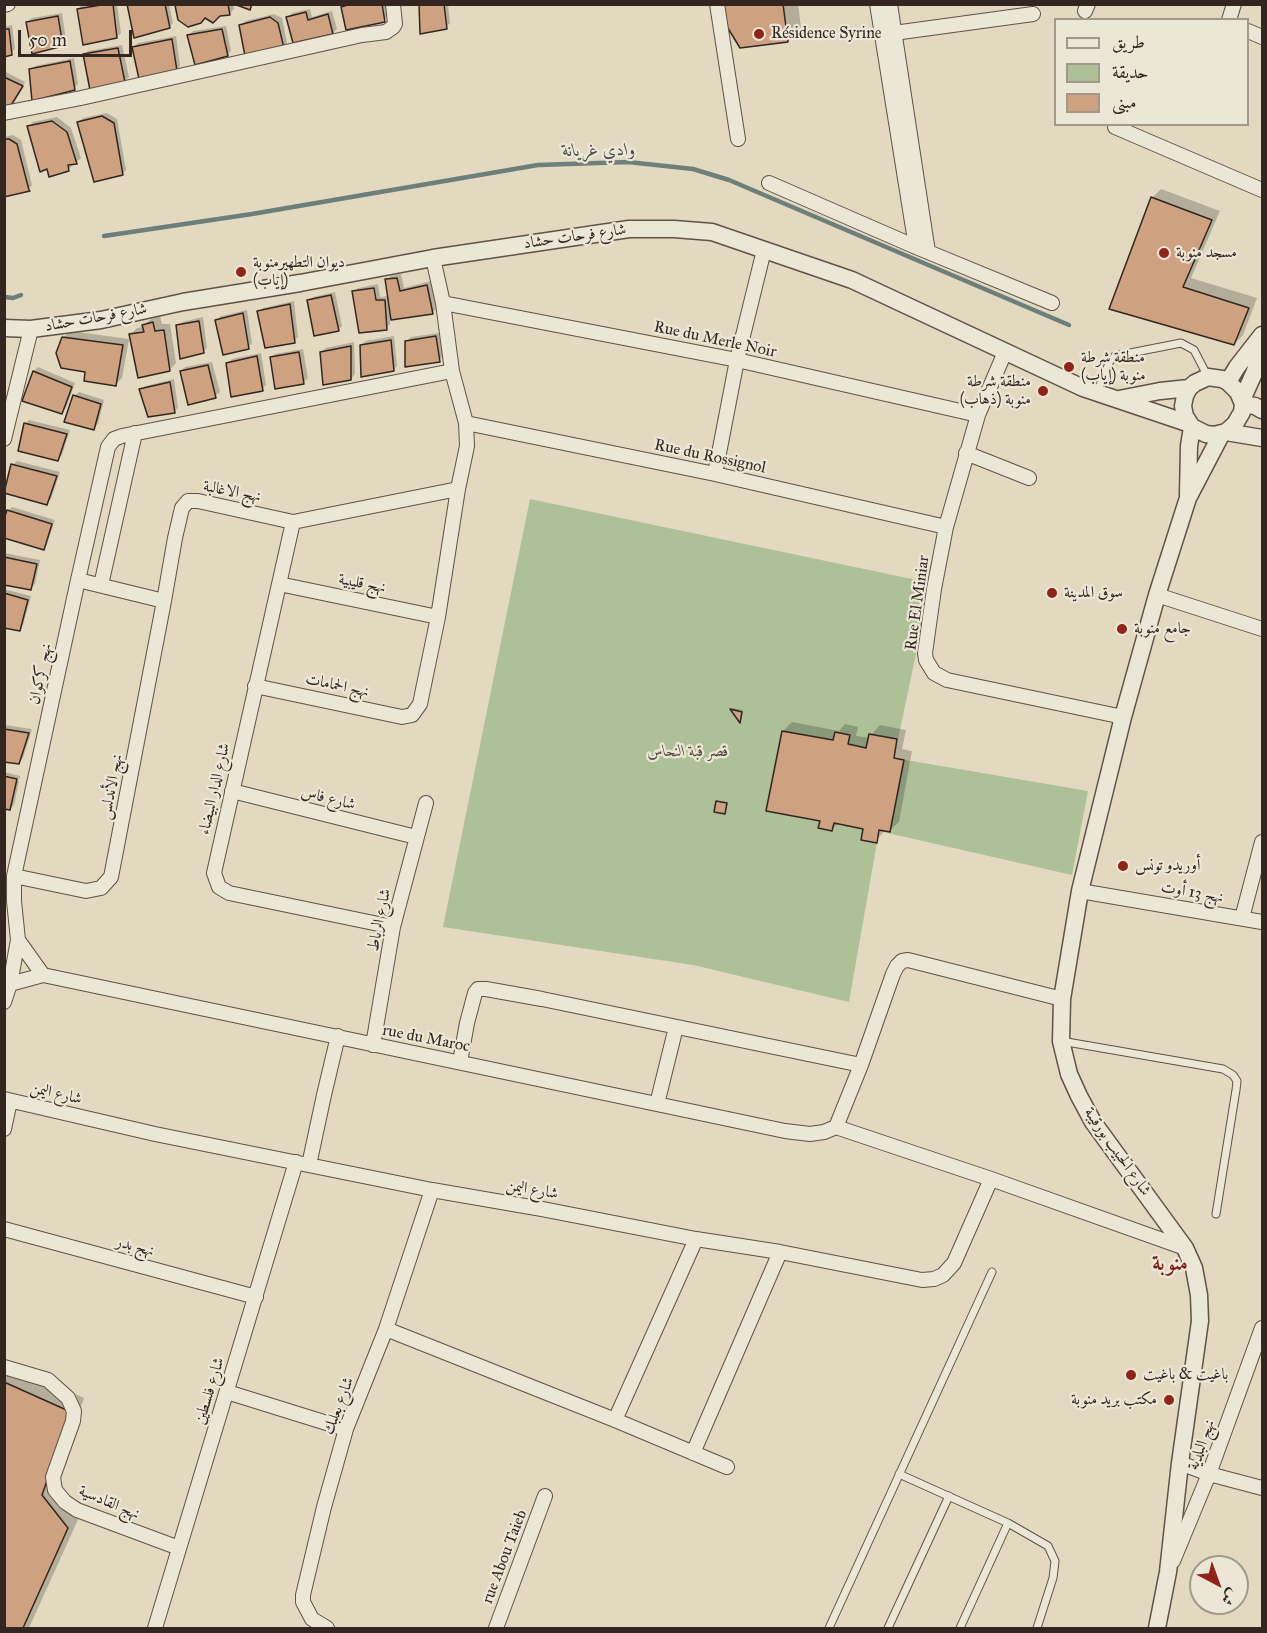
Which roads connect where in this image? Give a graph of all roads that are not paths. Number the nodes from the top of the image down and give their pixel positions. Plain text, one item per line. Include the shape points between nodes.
1 (393, 4) edge
2 (717, 4) edge
3 (877, 4) edge
4 (890, 4) edge
5 (1033, 14) dead end
6 (1249, 31) edge
7 (894, 33) junction
8 (1263, 38) edge
9 (4, 113) edge
10 (1115, 127) dead end
11 (738, 139) dead end
12 (769, 183) dead end
13 (1263, 190) edge
14 (922, 249) junction
15 (764, 250) junction
16 (434, 258) junction
17 (443, 303) junction
18 (1052, 303) dead end
19 (4, 328) edge
20 (31, 329) junction
21 (1263, 335) edge
22 (1263, 349) edge
23 (1005, 352) junction
24 (737, 360) junction
25 (452, 371) junction
26 (1208, 377) junction
27 (1228, 382) junction
28 (1190, 388) junction
29 (1097, 392) junction
30 (1119, 399) junction
31 (1243, 402) junction
32 (1263, 410) edge
33 (978, 415) junction
34 (466, 423) junction
35 (1191, 426) junction
36 (1224, 432) junction
37 (135, 434) junction
38 (1263, 438) edge
39 (4, 439) edge
40 (966, 453) junction
41 (715, 474) junction
42 (1029, 478) dead end
43 (458, 489) junction
44 (1188, 498) junction
45 (293, 522) junction
46 (946, 527) junction
47 (78, 580) junction
48 (279, 584) junction
49 (101, 585) junction
50 (1157, 595) junction
51 (164, 601) junction
52 (438, 616) junction
53 (1263, 629) edge
54 (255, 686) junction
55 (1123, 717) junction
56 (232, 791) junction
57 (426, 803) dead end
58 (416, 837) junction
59 (1263, 842) edge
60 (14, 876) junction
61 (1080, 891) junction
62 (1242, 918) junction
63 (1263, 922) edge
64 (393, 927) junction
65 (13, 935) edge
66 (43, 975) junction
67 (10, 984) junction
68 (1062, 999) junction
69 (4, 1002) edge
70 (676, 1027) junction
71 (338, 1036) junction
72 (1061, 1041) junction
73 (373, 1045) junction
74 (460, 1062) junction
75 (861, 1065) junction
76 (7, 1100) edge
77 (657, 1104) junction
78 (836, 1127) junction
79 (4, 1129) edge
80 (303, 1163) junction
81 (991, 1179) junction
82 (432, 1190) junction
83 (1216, 1214) dead end
84 (4, 1229) edge
85 (696, 1239) junction
86 (1185, 1248) junction
87 (780, 1252) junction
88 (992, 1272) dead end
89 (256, 1297) junction
90 (1263, 1328) edge
91 (386, 1329) junction
92 (4, 1367) edge
93 (227, 1392) junction
94 (615, 1420) junction
95 (346, 1429) junction
96 (693, 1453) junction
97 (1180, 1463) junction
98 (727, 1467) dead end
99 (899, 1474) junction
100 (1209, 1474) junction
101 (1263, 1488) edge
102 (545, 1496) dead end
103 (949, 1496) junction
104 (1008, 1523) junction
105 (179, 1548) junction
106 (1168, 1572) junction
107 (830, 1628) edge
108 (155, 1629) edge
109 (327, 1629) edge
110 (495, 1629) edge
111 (888, 1629) edge
112 (960, 1629) edge
113 (1037, 1629) edge
114 (1157, 1629) edge

1 - 9 street via 395,24 386,32
2 - 11 street
3 - 14 street
4 - 7 street
5 - 7 street
6 - 8 street
7 - 14 street
10 - 13 street
12 - 14 street
14 - 18 street
15 - 16 street, شارع فرحات حشاد via 712,232 629,228
15 - 23 street, شارع فرحات حشاد via 852,280
15 - 24 street
16 - 17 street
16 - 20 street, شارع فرحات حشاد via 101,320
17 - 24 street, Rue du Merle Noir
17 - 25 street
19 - 20 street, شارع فرحات حشاد
20 - 39 street
21 - 27 street
22 - 31 street
23 - 29 street, شارع فرحات حشاد
23 - 33 street, Rue El Miniar
24 - 33 street, Rue du Merle Noir
24 - 41 street
25 - 34 street
25 - 37 street, نهج كركوان
26 - 27 street
26 - 28 street
26 - 29 lane via 1194,350 1181,344 1115,356
27 - 31 street
28 - 30 street, شارع فرحات حشاد
28 - 35 street via 1183,406
29 - 30 street, شارع فرحات حشاد
30 - 35 street, شارع فرحات حشاد
31 - 32 street
31 - 36 street via 1239,420
33 - 40 street, Rue El Miniar
34 - 41 street, Rue du Rossignol
34 - 43 street via 467,446
35 - 36 street via 1206,434
35 - 44 street, شارع الحبيب بورقيبة
36 - 38 street
36 - 44 street, شارع الحبيب بورقيبة
37 - 47 street, نهج كركوان via 114,439 108,447
37 - 49 street
40 - 42 street
40 - 46 street, Rue El Miniar
41 - 46 street, Rue du Rossignol
43 - 45 street, نهج الاغالبة
43 - 52 street
44 - 50 street, شارع الحبيب بورقيبة
45 - 48 street, شارع الدار البيضاء
45 - 51 street, نهج الاغالبة via 188,501 182,508
46 - 55 street, Rue El Miniar via 925,653 934,673 947,680
47 - 49 street
47 - 60 street, نهج كركوان
48 - 52 street, نهج قليبية
48 - 54 street, شارع الدار البيضاء
49 - 51 street
50 - 53 street
50 - 55 street, شارع الحبيب بورقيبة
51 - 60 street, نهج الأندلس via 111,877 101,888 86,891
52 - 54 street, نهج الحمامات via 420,705 412,715 402,717
54 - 56 street, شارع الدار البيضاء
55 - 61 street, شارع الحبيب بورقيبة
56 - 58 street, شارع فاس
56 - 64 street, شارع الدار البيضاء via 214,873 219,887 229,893
57 - 58 street, شارع الرباط
58 - 64 street, شارع الرباط
59 - 62 street
60 - 65 street, نهج كركوان
61 - 62 street, نهج 13 أوت
61 - 68 street, شارع الحبيب بورقيبة
62 - 63 street, نهج 13 أوت
64 - 73 street, شارع الرباط
65 - 66 street
65 - 67 street
66 - 67 street, rue du Maroc
66 - 71 street, rue du Maroc
67 - 69 street
68 - 72 street, شارع الحبيب بورقيبة
68 - 75 street via 902,961 893,974
70 - 74 street via 478,989
70 - 75 street
70 - 77 street
71 - 73 street, rue du Maroc
71 - 80 street, شارع فلسطين
72 - 83 lane via 1223,1069 1233,1075 1236,1090
72 - 86 street, شارع الحبيب بورقيبة via 1070,1074 1093,1122
73 - 74 street, rue du Maroc
74 - 77 street, rue du Maroc
75 - 78 street
76 - 79 street, شارع اليمن
76 - 80 street, شارع اليمن
77 - 78 street, rue du Maroc via 798,1133 819,1134
78 - 81 street
80 - 82 street, شارع اليمن
80 - 89 street, شارع فلسطين
81 - 86 street
81 - 87 street, شارع اليمن via 954,1263 943,1275 922,1280
82 - 85 street, شارع اليمن
82 - 91 street, شارع بعلبك
84 - 89 street, نهج بدر
85 - 87 street, شارع اليمن
85 - 94 street
86 - 97 street, شارع الحبيب بورقيبة via 1197,1280 1200,1321
87 - 96 street
88 - 99 lane
89 - 93 street, شارع فلسطين
90 - 100 street, نهج البلدية
91 - 94 street
91 - 95 street, شارع بعلبك
92 - 105 street, نهج القادسية via 48,1380 68,1398 74,1411 52,1477 55,1490 65,1502
93 - 95 street
93 - 105 street, شارع فلسطين
94 - 96 street
95 - 109 street, شارع بعلبك via 303,1595 312,1619
96 - 98 street
97 - 100 street
97 - 106 street, شارع الحبيب بورقيبة
99 - 103 lane
99 - 107 lane
100 - 101 street
100 - 106 street, نهج البلدية
102 - 110 street, rue Abou Taieb
103 - 104 lane
103 - 111 lane
104 - 112 lane
104 - 113 lane via 1048,1546 1055,1561
105 - 108 street, شارع فلسطين
106 - 114 street, شارع الحبيب بورقيبة

